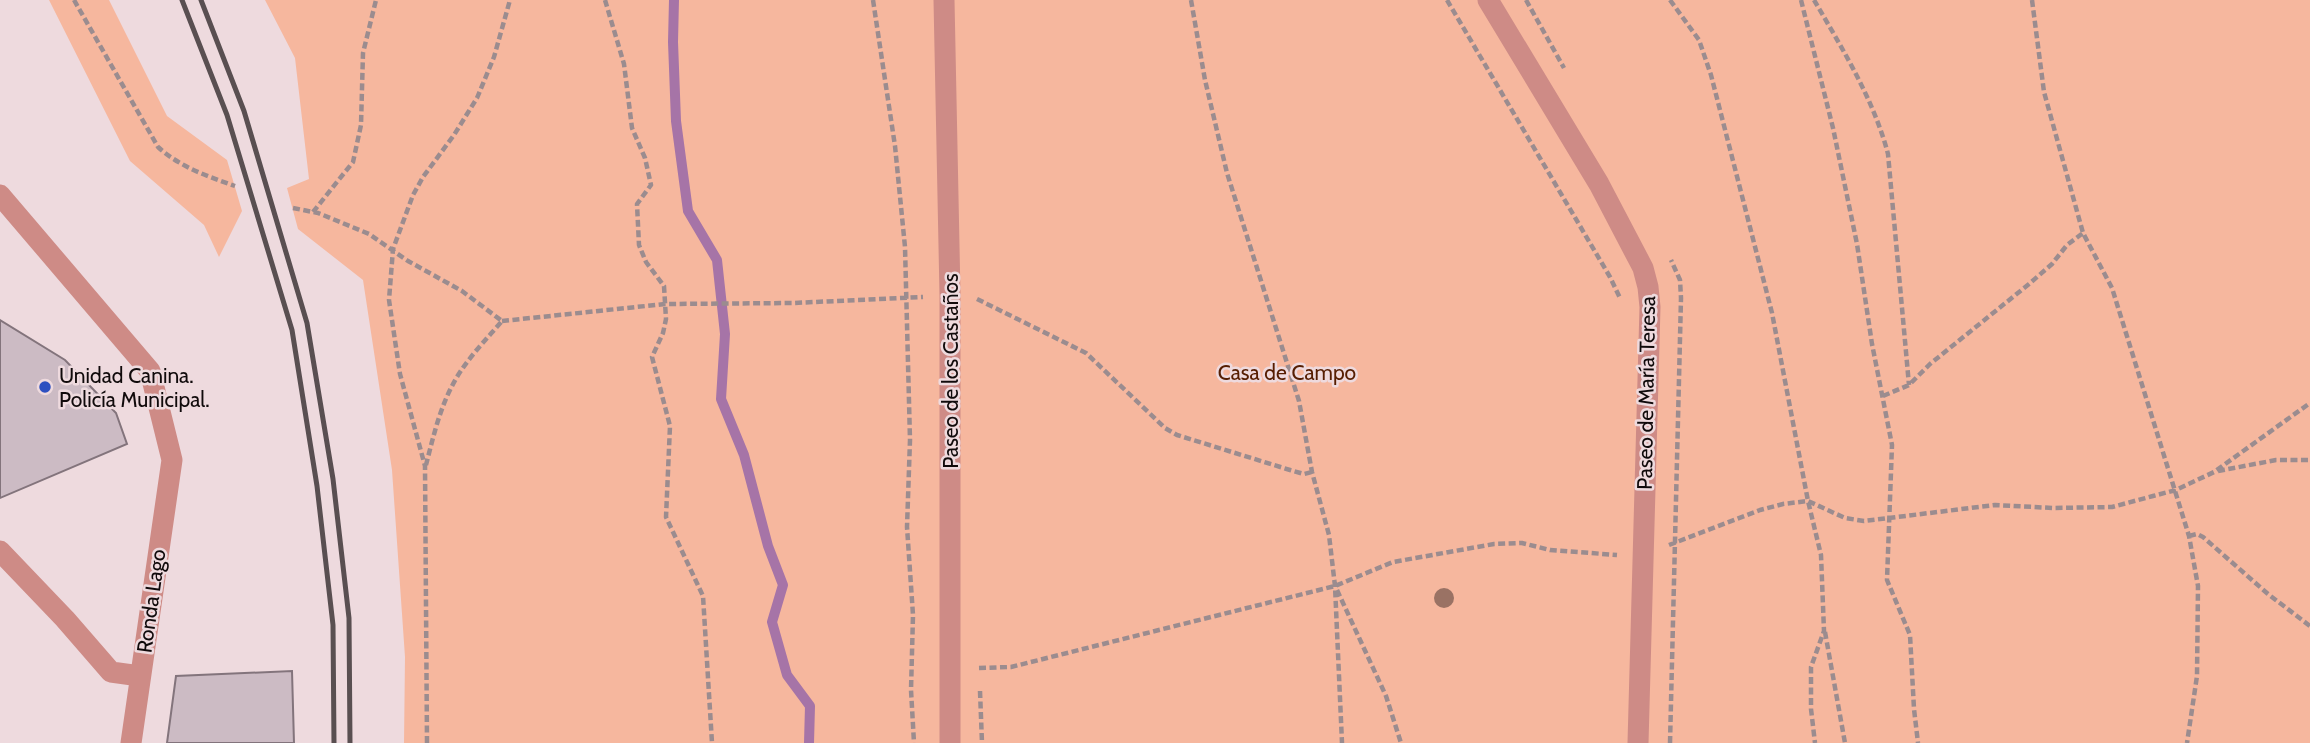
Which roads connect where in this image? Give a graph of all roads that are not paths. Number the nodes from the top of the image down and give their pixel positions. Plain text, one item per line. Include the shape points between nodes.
1 (944, 0) edge
2 (1488, 0) edge
3 (0, 195) edge
4 (0, 551) edge
5 (140, 676) junction
6 (131, 743) edge
7 (950, 743) edge
8 (1638, 743) edge

1 - 7 street, Paseo de los Castaños via 950,295
2 - 8 street, Paseo de María Teresa via 1599,184 1643,268 1648,287
3 - 5 street, Ronda Lago via 150,371 172,460
4 - 5 street via 111,672
5 - 6 street, Ronda Lago

